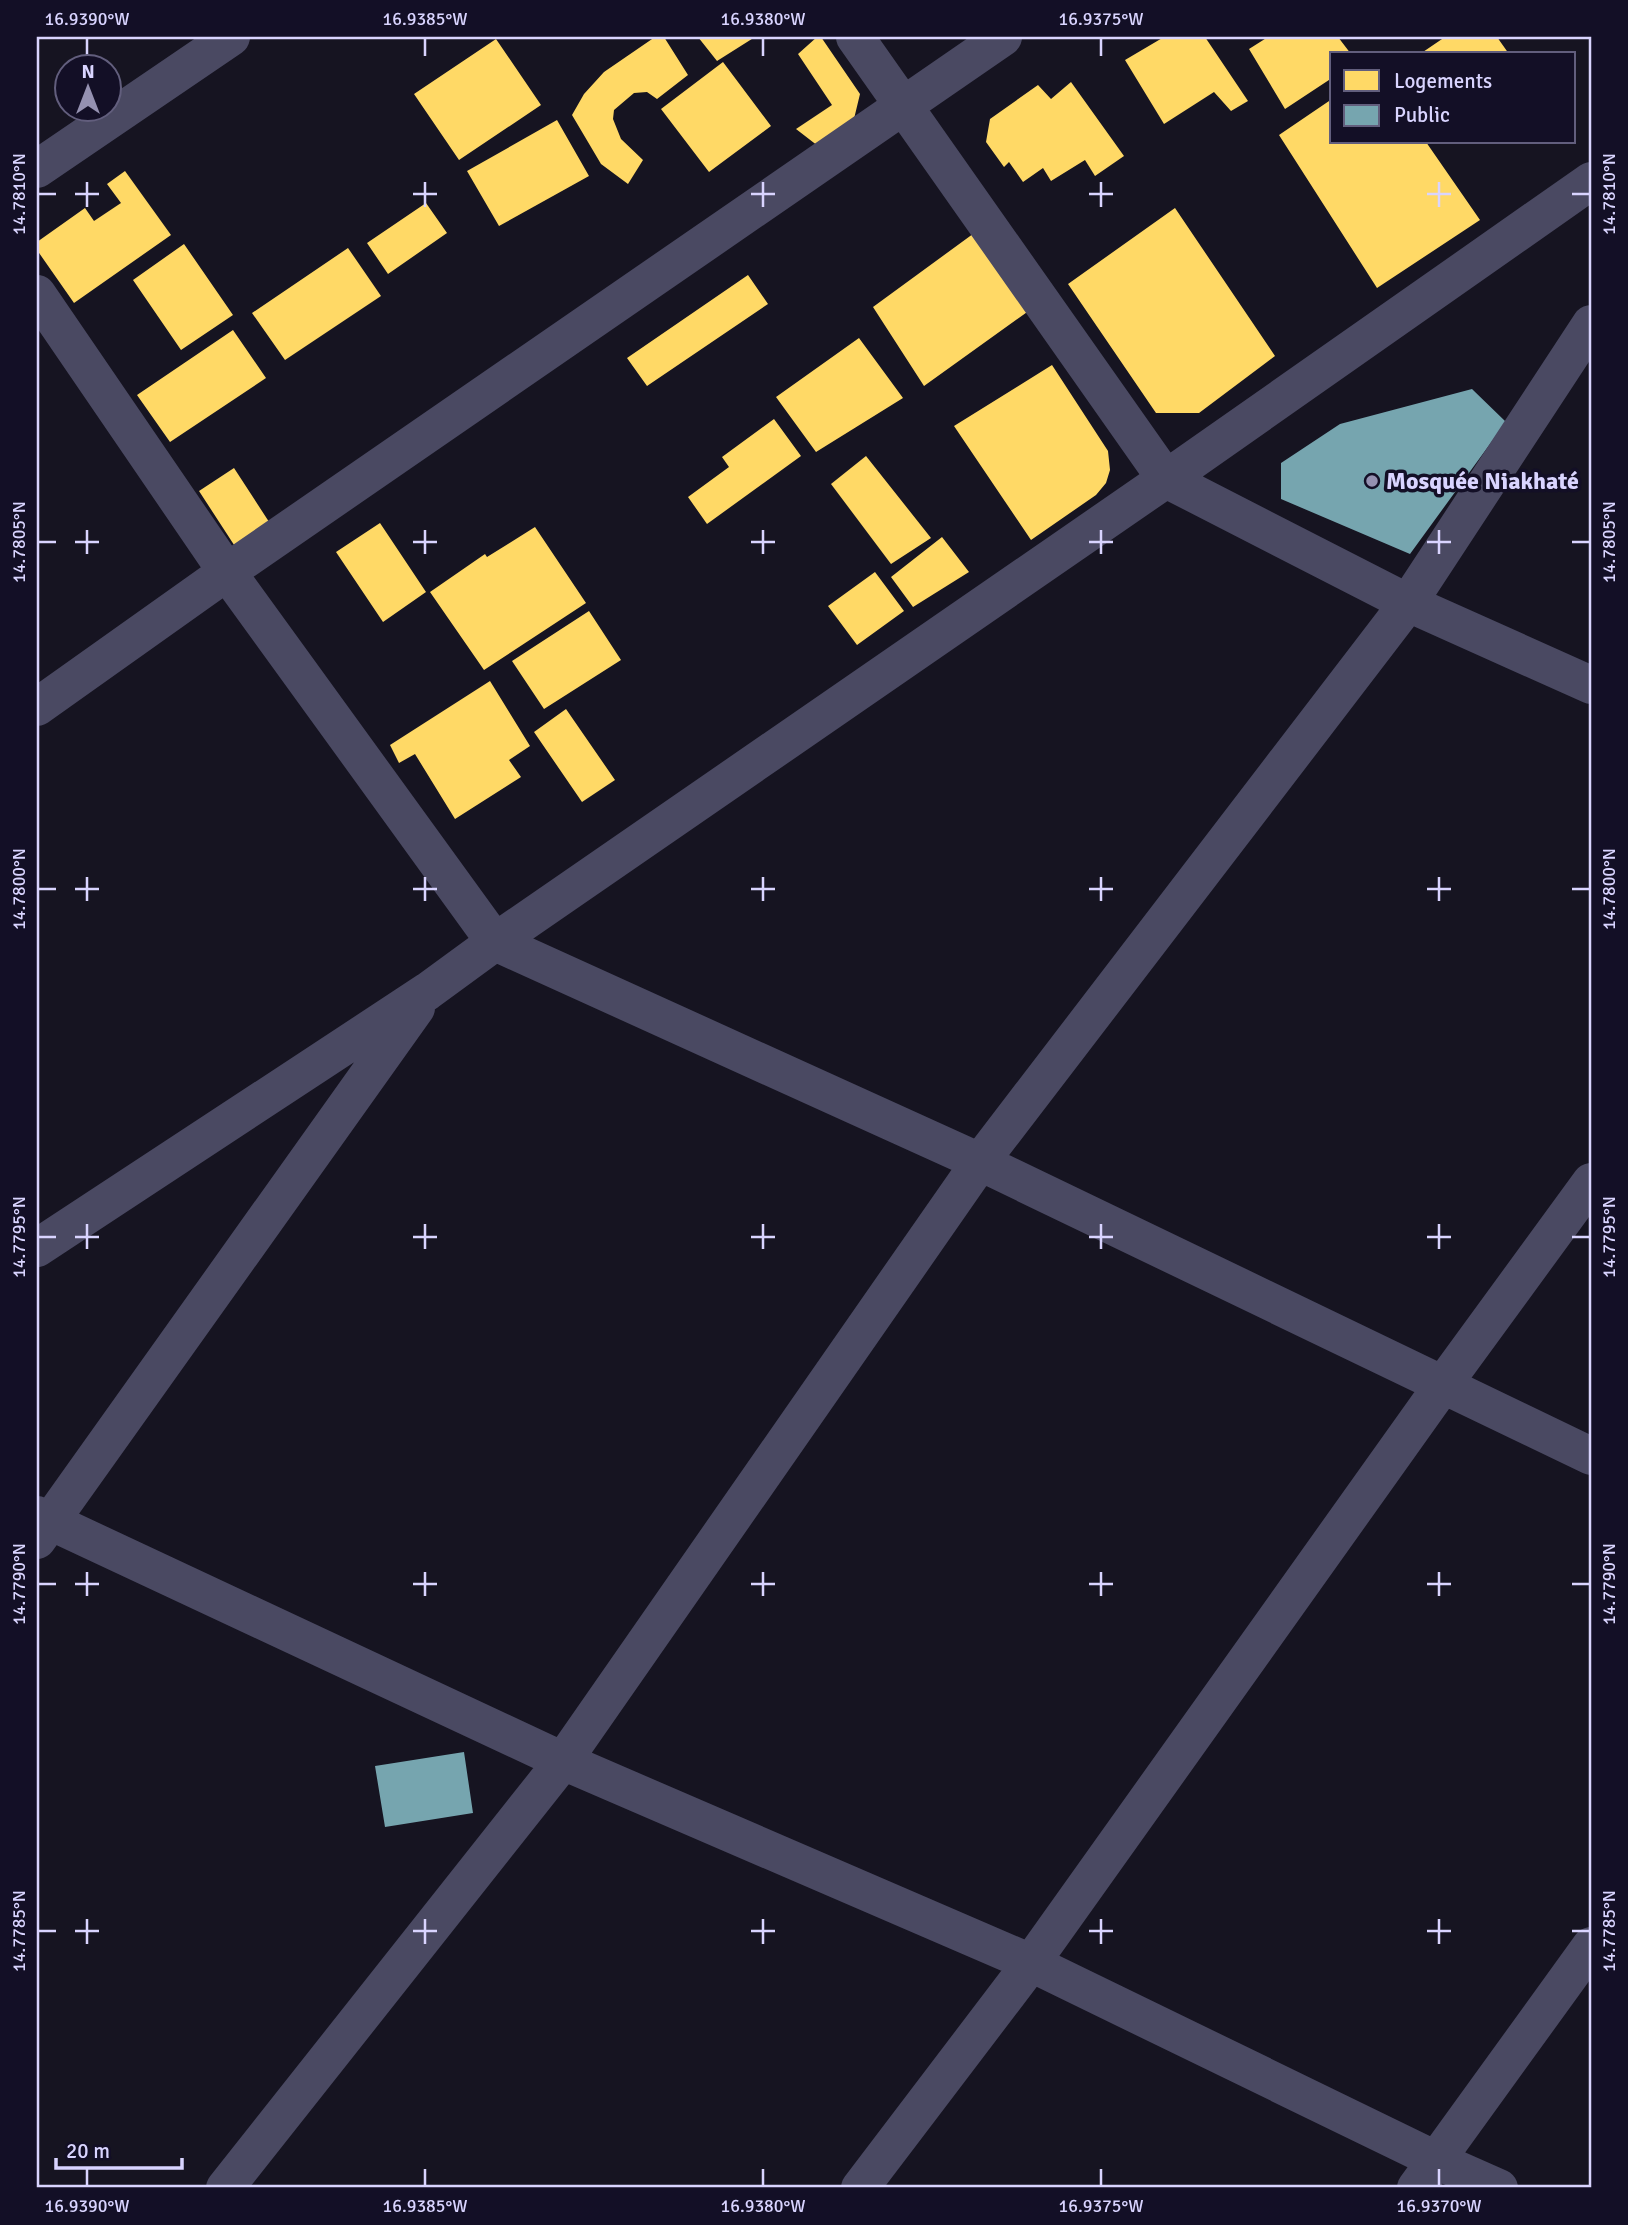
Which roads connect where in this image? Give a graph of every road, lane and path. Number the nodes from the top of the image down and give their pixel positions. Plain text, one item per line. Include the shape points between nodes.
1 (230, 37) edge
2 (855, 37) edge
3 (1003, 37) edge
4 (902, 106) junction
5 (37, 169) edge
6 (1591, 181) edge
7 (37, 294) edge
8 (1591, 324) edge
9 (1166, 479) junction
10 (227, 572) junction
11 (1408, 603) junction
12 (1591, 685) edge
13 (37, 707) edge
14 (495, 942) junction
15 (428, 991) junction
16 (980, 1162) junction
17 (1591, 1182) edge
18 (37, 1248) edge
19 (1441, 1386) junction
20 (1591, 1457) edge
21 (41, 1525) edge
22 (563, 1760) junction
23 (1591, 1946) edge
24 (1031, 1963) junction
25 (1427, 2174) edge
26 (225, 2188) edge
27 (860, 2188) edge
28 (1499, 2188) edge

1 - 5 street
2 - 4 street
3 - 4 street
4 - 9 street
4 - 10 street
6 - 9 street
7 - 10 street
8 - 11 street
9 - 11 street
9 - 14 street
10 - 13 street
10 - 14 street
11 - 12 street
11 - 16 street
14 - 15 street
14 - 16 street
15 - 18 street
15 - 21 street
16 - 19 street
16 - 22 street
17 - 19 street
19 - 20 street
19 - 24 street
21 - 22 street
22 - 24 street
22 - 26 street
23 - 25 street
24 - 25 street
24 - 27 street
25 - 28 street

